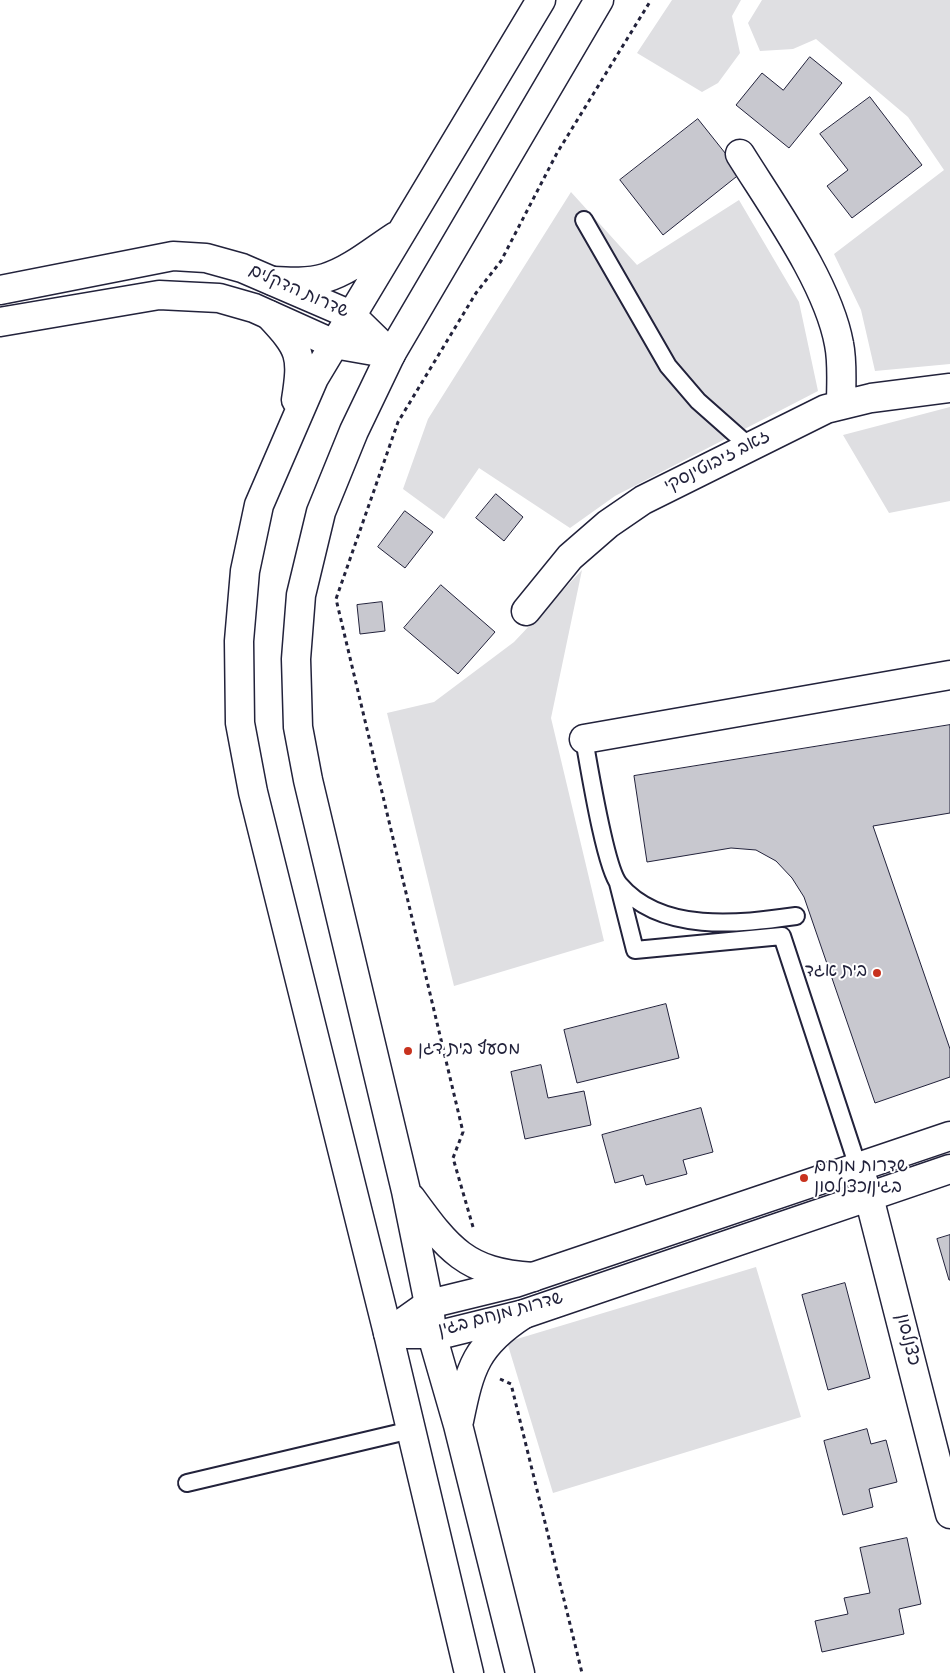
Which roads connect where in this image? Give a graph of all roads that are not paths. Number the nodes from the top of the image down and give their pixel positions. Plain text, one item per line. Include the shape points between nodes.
1 (540, 0) edge
2 (599, 0) edge
3 (740, 154) dead end
4 (584, 220) dead end
5 (401, 232) junction
6 (274, 281) junction
7 (0, 290) edge
8 (270, 315) junction
9 (351, 315) junction
10 (0, 322) edge
11 (334, 344) junction
12 (391, 354) junction
13 (950, 388) edge
14 (841, 405) junction
15 (292, 424) junction
16 (750, 447) junction
17 (526, 611) dead end
18 (950, 675) edge
19 (584, 739) joint
20 (618, 883) junction
21 (796, 916) dead end
22 (950, 1136) edge
23 (858, 1167) junction
24 (950, 1169) edge
25 (406, 1191) junction
26 (868, 1197) junction
27 (533, 1277) junction
28 (429, 1304) junction
29 (524, 1314) junction
30 (388, 1333) junction
31 (432, 1335) junction
32 (458, 1425) junction
33 (411, 1430) junction
34 (187, 1483) dead end
35 (950, 1514) edge
36 (468, 1673) edge
37 (520, 1673) edge

1 - 5 main road
2 - 12 main road
3 - 14 main road via 792,238 828,306 839,344
4 - 16 lane via 668,366 698,401
5 - 6 main road via 345,269 324,278
5 - 9 main road
6 - 7 main road, שדרות הדקלים via 206,258 172,256
6 - 9 main road, שדרות הדקלים
8 - 10 main road, שדרות הדקלים via 219,298 159,295
8 - 11 main road, שדרות הדקלים
8 - 15 main road via 290,337 299,354 300,370
9 - 11 main road
9 - 12 main road, שדרות הדקלים
11 - 12 main road, שדרות הדקלים
11 - 15 main road
12 - 25 main road via 354,431 321,512 301,595 296,659 298,727 308,780
13 - 14 main road, זאב ז'בוטינסקי via 914,391
14 - 16 main road, זאב ז'בוטינסקי via 826,409
15 - 30 main road via 258,505 245,571 239,641 240,723 253,792
16 - 17 main road, זאב ז'בוטינסקי via 643,500 608,524 570,557
18 - 19 main road
19 - 20 lane via 608,855
20 - 21 lane via 644,905 677,918 714,922
20 - 23 lane via 635,950 782,936
22 - 23 main road, שדרות מנחם בגין
23 - 26 main road, כצנלסון
23 - 27 main road, שדרות מנחם בגין
24 - 26 main road, שדרות מנחם בגין
25 - 27 main road via 441,1238 462,1257 506,1276
25 - 28 main road
26 - 29 main road, שדרות מנחם בגין
26 - 35 main road, כצנלסון
27 - 28 main road, שדרות מנחם בגין
28 - 30 main road, שדרות מנחם בגין
28 - 31 main road
29 - 31 main road, שדרות מנחם בגין
29 - 32 main road via 506,1325 484,1346 472,1366
30 - 31 main road, שדרות מנחם בגין
30 - 33 main road
31 - 32 main road
32 - 37 main road
33 - 34 lane
33 - 36 main road

